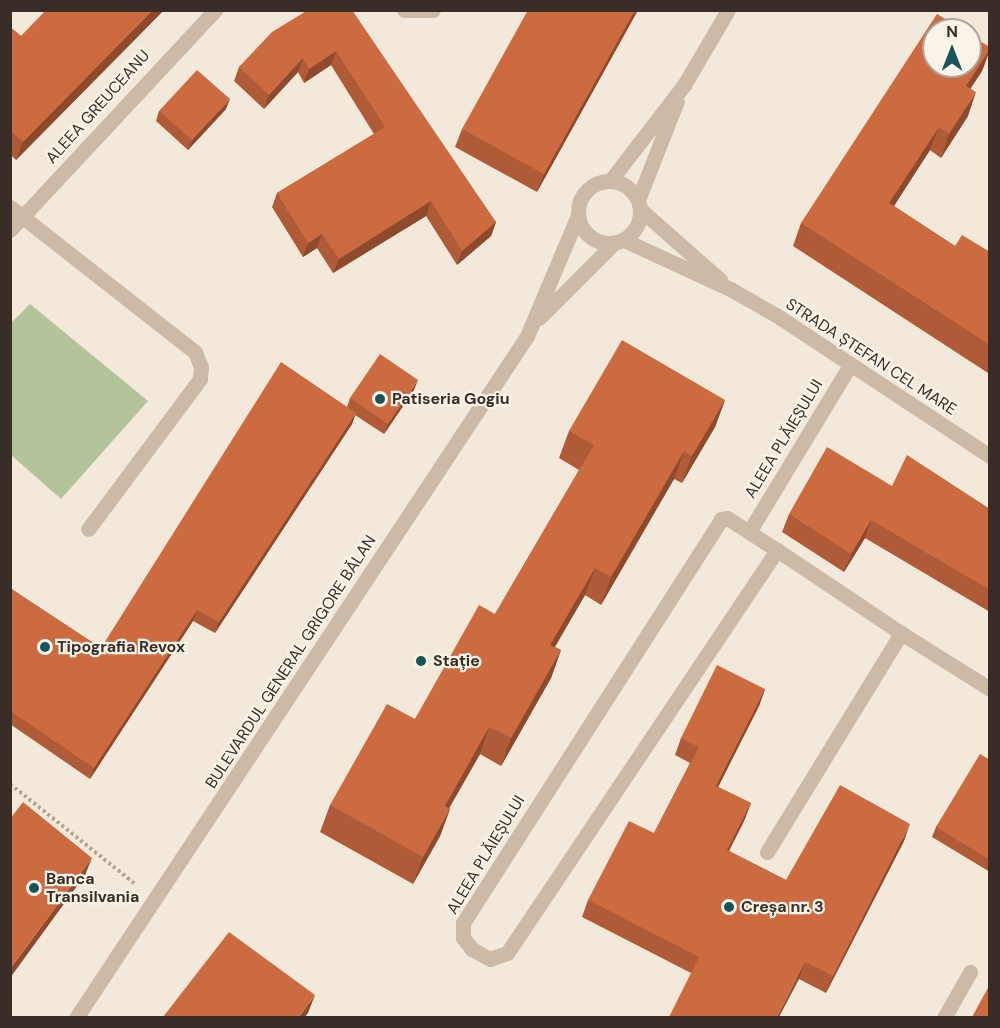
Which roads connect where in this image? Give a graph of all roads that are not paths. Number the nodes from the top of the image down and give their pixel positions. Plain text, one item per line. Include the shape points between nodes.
1 (215, 10) edge
2 (404, 10) edge
3 (433, 10) edge
4 (728, 10) edge
5 (684, 85) junction
6 (610, 181) junction
7 (640, 205) junction
8 (16, 212) edge
9 (578, 215) junction
10 (10, 230) edge
11 (619, 242) junction
12 (732, 290) junction
13 (533, 325) junction
14 (850, 364) junction
15 (990, 456) edge
16 (88, 529) dead end
17 (749, 532) junction
18 (777, 550) junction
19 (902, 633) junction
20 (990, 689) edge
21 (767, 852) dead end
22 (970, 972) dead end
23 (76, 1017) edge
24 (944, 1017) edge

1 - 8 street, ALEEA GREUCEANU
2 - 3 street
4 - 5 street
5 - 6 street
5 - 7 street
6 - 7 street via 627,186
6 - 9 street via 590,187 579,204
7 - 11 street via 637,228
7 - 12 street, STRADA ȘTEFAN CEL MARE
8 - 10 street, ALEEA GREUCEANU
8 - 16 street via 195,352 201,367 200,379
9 - 11 street via 585,234 594,240
9 - 13 street, BULEVARDUL GENERAL GRIGORE BĂLAN
11 - 12 street, STRADA ȘTEFAN CEL MARE
11 - 13 street, BULEVARDUL GENERAL GRIGORE BĂLAN
12 - 14 street, STRADA ȘTEFAN CEL MARE
13 - 23 street, BULEVARDUL GENERAL GRIGORE BĂLAN
14 - 15 street, STRADA ȘTEFAN CEL MARE
14 - 17 street, ALEEA PLĂIEȘULUI
17 - 18 street, ALEEA PLĂIEȘULUI
17 - 18 street, ALEEA PLĂIEȘULUI via 728,518 716,524 463,923 464,938 472,949 490,959 507,952
18 - 19 street, ALEEA PLĂIEȘULUI
19 - 20 street, ALEEA PLĂIEȘULUI
19 - 21 street
22 - 24 street

